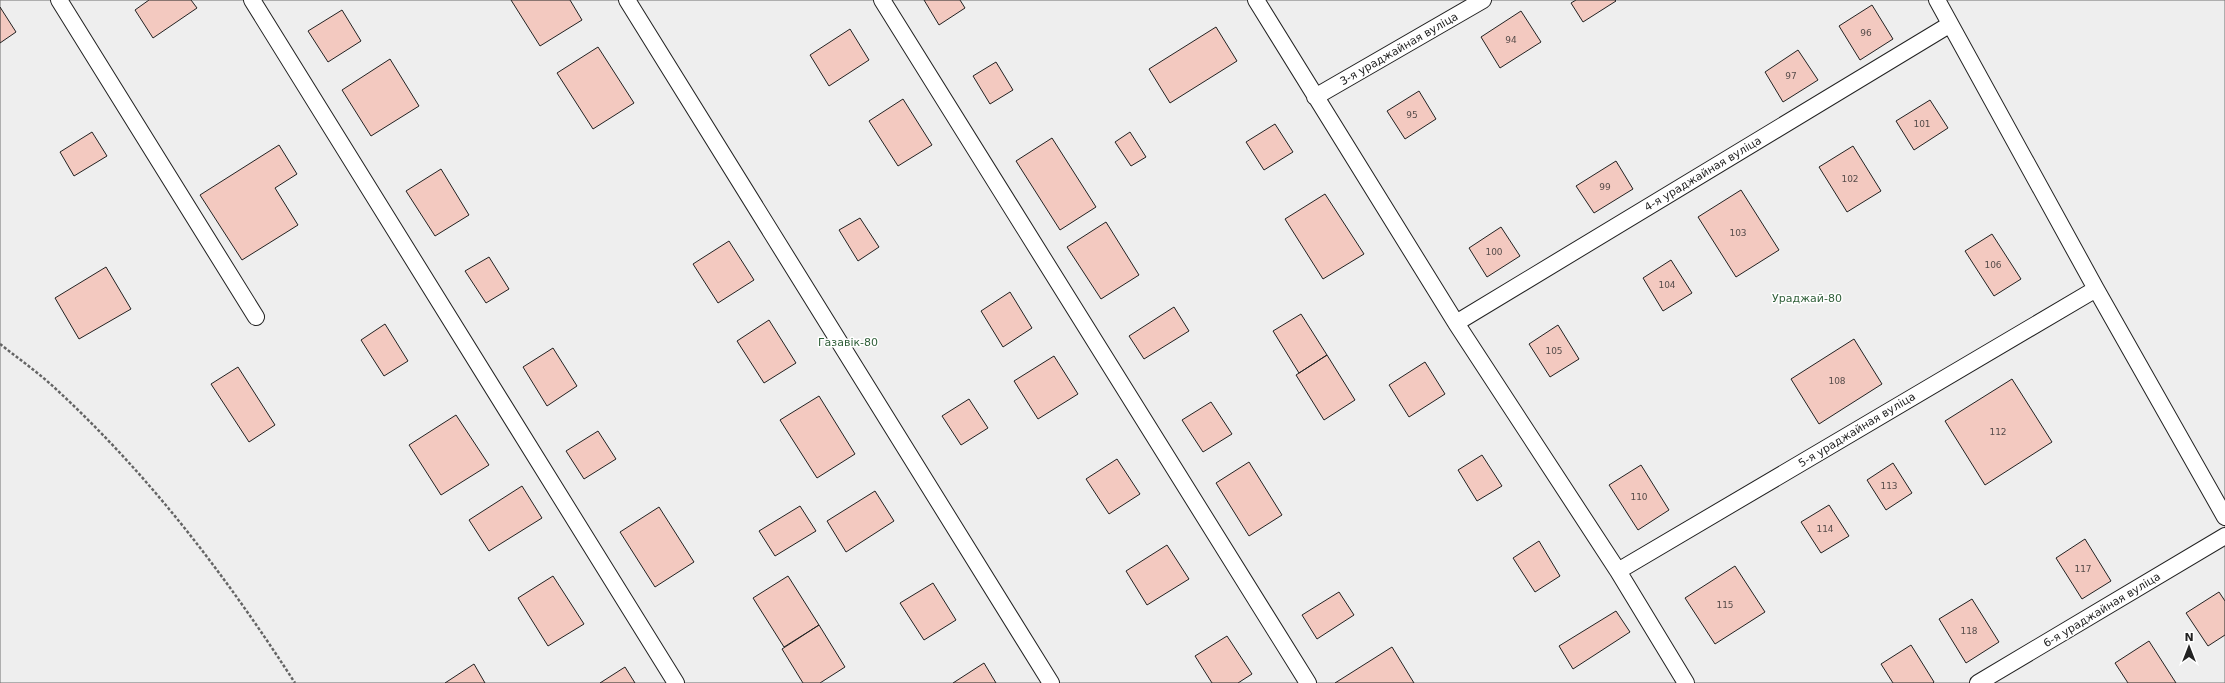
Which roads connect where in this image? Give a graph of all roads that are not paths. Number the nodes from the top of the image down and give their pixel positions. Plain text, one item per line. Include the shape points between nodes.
1 (58, 0) edge
2 (252, 0) edge
3 (627, 0) edge
4 (882, 0) edge
5 (1256, 0) edge
6 (1483, 0) edge
7 (1936, 0) edge
8 (1949, 25) junction
9 (1315, 97) junction
10 (2096, 289) junction
11 (256, 318) dead end
12 (1456, 323) junction
13 (2225, 517) edge
14 (2225, 536) edge
15 (1618, 571) junction
16 (676, 683) edge
17 (1051, 683) edge
18 (1308, 683) edge
19 (1686, 683) edge
20 (1978, 683) edge

1 - 11 lane
2 - 16 lane
3 - 17 lane
4 - 18 lane
5 - 9 lane
6 - 9 lane, 3-я ураджайная вуліца
7 - 8 lane
8 - 10 lane
8 - 12 lane, 4-я ураджайная вуліца
9 - 12 lane
10 - 13 lane
10 - 15 lane, 5-я ураджайная вуліца
12 - 15 lane
14 - 20 lane, 6-я ураджайная вуліца
15 - 19 lane

